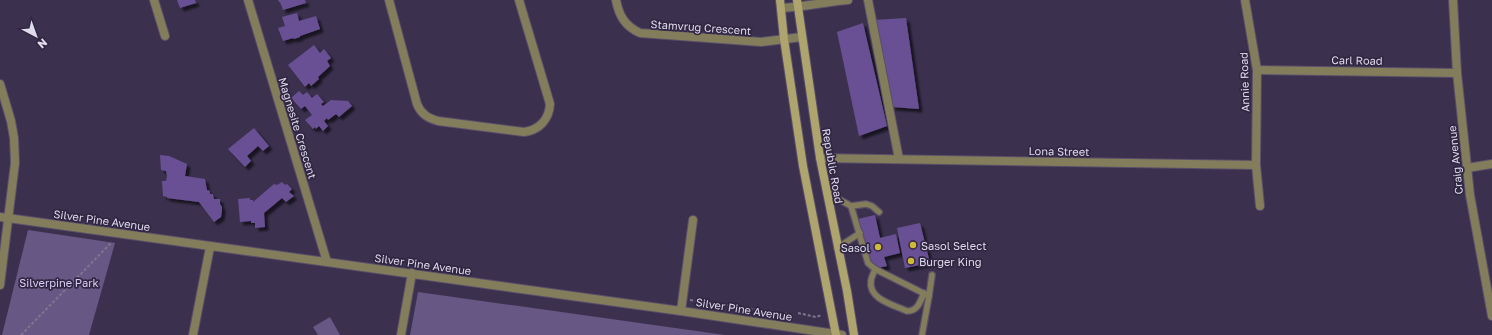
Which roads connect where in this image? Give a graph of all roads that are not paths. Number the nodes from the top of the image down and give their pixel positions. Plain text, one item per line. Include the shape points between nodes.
1 (154, 0) edge
2 (248, 0) edge
3 (389, 0) edge
4 (519, 0) edge
5 (616, 0) edge
6 (848, 0) edge
7 (868, 0) edge
8 (1245, 0) edge
9 (1453, 0) edge
10 (780, 4) edge
11 (797, 4) edge
12 (165, 36) dead end
13 (802, 37) junction
14 (784, 39) junction
15 (1257, 70) junction
16 (1457, 73) junction
17 (0, 84) edge
18 (820, 158) junction
19 (899, 159) junction
20 (1492, 164) edge
21 (1256, 165) junction
22 (1467, 168) junction
23 (826, 192) junction
24 (851, 206) junction
25 (1260, 206) dead end
26 (879, 212) dead end
27 (0, 217) edge
28 (9, 218) junction
29 (693, 220) dead end
30 (860, 233) junction
31 (210, 247) junction
32 (837, 248) junction
33 (327, 262) junction
34 (875, 269) junction
35 (412, 273) junction
36 (932, 276) dead end
37 (0, 285) edge
38 (926, 295) junction
39 (681, 311) junction
40 (1492, 316) edge
41 (193, 335) edge
42 (401, 335) edge
43 (838, 335) edge
44 (854, 335) edge
45 (922, 335) edge

1 - 12 street
2 - 33 street, Magnesite Crescent
3 - 4 street via 417,104 422,113 438,121 524,132 535,129 544,122 550,111 550,104
5 - 14 street, Stamvrug Crescent via 625,22 640,33 761,42
6 - 11 street
7 - 19 street
8 - 15 street, Annie Road
9 - 16 street, Craig Avenue
10 - 11 street
10 - 14 main road
11 - 13 main road, Republic Road
13 - 14 street, Stamvrug Crescent
13 - 18 main road, Republic Road
14 - 43 main road via 807,189
15 - 16 street, Carl Road
15 - 21 street, Annie Road
16 - 22 street, Craig Avenue
17 - 28 street via 14,138 15,163
18 - 19 street, Lona Street
18 - 23 main road, Republic Road
19 - 21 street, Lona Street
20 - 22 street
21 - 25 street
22 - 40 street, Craig Avenue via 1472,210
23 - 24 lane
23 - 32 main road, Republic Road
24 - 26 lane via 866,204
24 - 30 lane
27 - 28 street, Silver Pine Avenue
28 - 31 street, Silver Pine Avenue
28 - 37 street
29 - 39 street
30 - 32 lane
30 - 34 lane via 866,259
31 - 33 street, Silver Pine Avenue
31 - 41 street
32 - 44 main road, Republic Road
33 - 35 street, Silver Pine Avenue
34 - 38 lane
34 - 38 lane via 871,285 873,292 881,299 911,311
35 - 39 street, Silver Pine Avenue
35 - 42 street
36 - 38 lane
38 - 45 lane
39 - 43 street, Silver Pine Avenue

